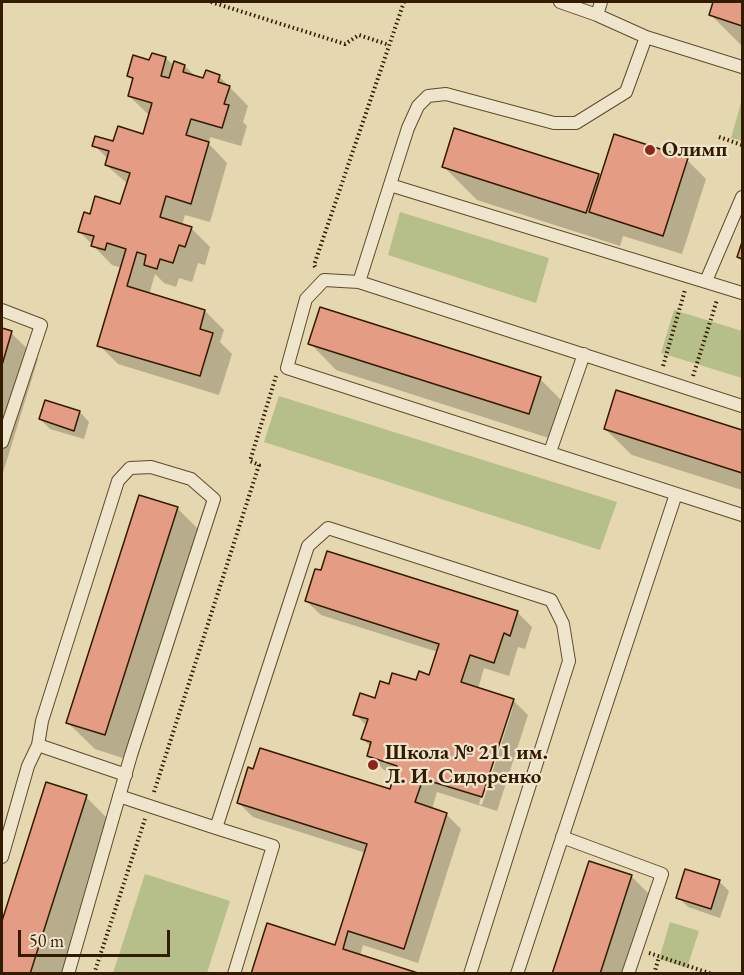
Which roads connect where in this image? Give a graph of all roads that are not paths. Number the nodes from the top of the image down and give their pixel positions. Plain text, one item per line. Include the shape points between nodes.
1 (560, 2) edge
2 (601, 2) edge
3 (597, 15) junction
4 (646, 37) junction
5 (742, 67) edge
6 (390, 185) junction
7 (742, 197) edge
8 (706, 281) junction
9 (359, 282) junction
10 (742, 293) edge
11 (2, 310) edge
12 (584, 354) junction
13 (742, 406) edge
14 (2, 442) edge
15 (550, 452) junction
16 (676, 494) junction
17 (742, 516) edge
18 (38, 745) junction
19 (126, 775) junction
20 (119, 796) junction
21 (216, 828) junction
22 (562, 837) junction
23 (2, 857) edge
24 (68, 974) edge
25 (234, 974) edge
26 (470, 974) edge
27 (517, 974) edge
28 (628, 974) edge

1 - 3 lane
2 - 3 lane
3 - 4 lane
4 - 5 lane
4 - 6 lane via 626,92 576,123 554,123 446,94 428,96 418,106 408,128
6 - 8 lane
6 - 9 lane
7 - 8 lane
8 - 10 lane
9 - 12 lane
9 - 15 lane via 324,280 306,299 287,368
11 - 14 lane via 41,325
12 - 13 lane
12 - 15 lane
15 - 16 lane
16 - 17 lane
16 - 22 lane
18 - 19 lane
18 - 19 lane via 118,481 130,468 151,467 191,479 214,499
18 - 23 lane via 28,766
19 - 20 lane
20 - 21 lane
20 - 24 lane
21 - 25 lane via 273,846
21 - 26 lane via 308,546 328,528 551,600 563,624 569,661
22 - 27 lane
22 - 28 lane via 662,874

